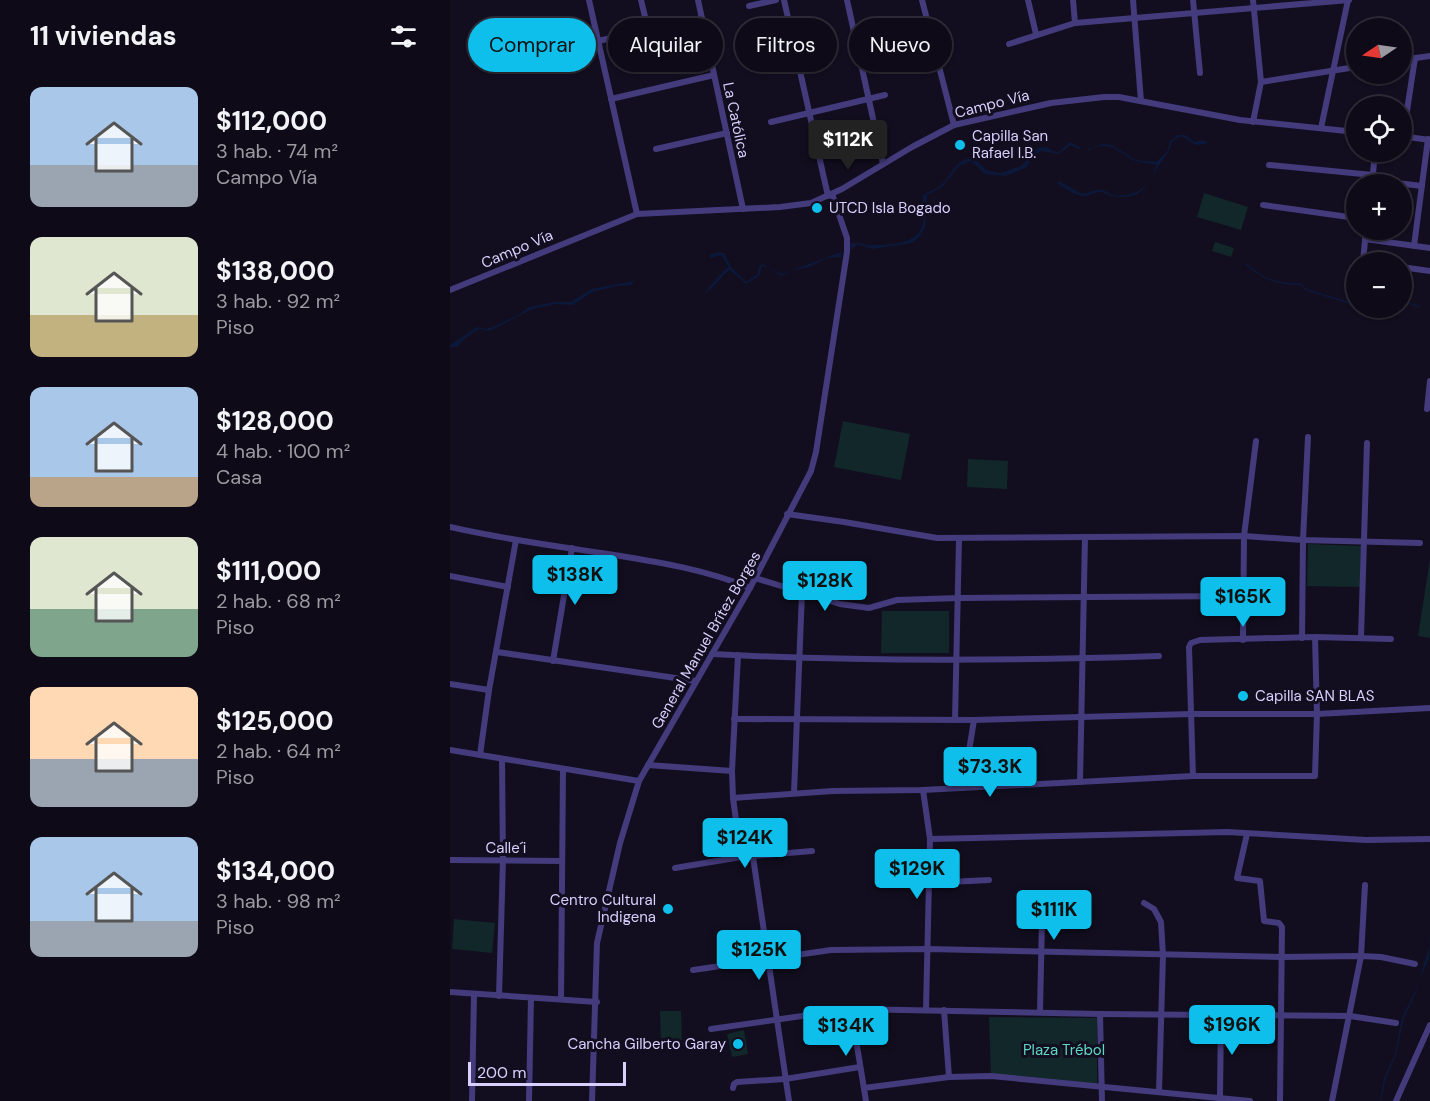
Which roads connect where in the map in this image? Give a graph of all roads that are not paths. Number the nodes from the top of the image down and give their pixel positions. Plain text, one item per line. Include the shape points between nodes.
1 (589, 0) edge
2 (641, 0) edge
3 (698, 0) edge
4 (776, 0) edge
5 (784, 0) edge
6 (847, 0) edge
7 (922, 0) edge
8 (1028, 0) edge
9 (1073, 0) edge
10 (1133, 0) edge
11 (1193, 0) edge
12 (1252, 0) edge
13 (1349, 0) edge
14 (1313, 1) edge
15 (748, 6) dead end
16 (1253, 8) junction
17 (1194, 13) junction
18 (645, 18) edge
19 (702, 18) edge
20 (1134, 18) junction
21 (1075, 22) junction
22 (1036, 34) junction
23 (608, 39) edge
24 (598, 41) junction
25 (1010, 44) dead end
26 (1430, 56) edge
27 (1412, 58) edge
28 (1415, 58) junction
29 (1346, 69) edge
30 (1333, 71) junction
31 (713, 72) edge
32 (1200, 73) dead end
33 (714, 75) junction
34 (1261, 81) junction
35 (885, 95) dead end
36 (1409, 96) edge
37 (611, 99) junction
38 (868, 99) junction
39 (1142, 101) junction
40 (809, 113) junction
41 (771, 122) dead end
42 (1253, 122) junction
43 (954, 125) junction
44 (1321, 128) junction
45 (1346, 131) edge
46 (727, 133) junction
47 (1412, 137) edge
48 (1429, 140) edge
49 (656, 149) dead end
50 (883, 164) junction
51 (1269, 165) dead end
52 (1346, 176) edge
53 (1412, 185) edge
54 (1422, 186) junction
55 (830, 195) junction
56 (1263, 205) dead end
57 (743, 209) junction
58 (637, 214) junction
59 (1346, 217) edge
60 (1372, 240) edge
61 (1414, 246) junction
62 (1430, 248) edge
63 (1412, 269) edge
64 (1430, 271) edge
65 (450, 291) edge
66 (1430, 381) edge
67 (1427, 410) dead end
68 (1308, 437) dead end
69 (1256, 441) dead end
70 (1367, 443) dead end
71 (787, 514) junction
72 (450, 527) edge
73 (1244, 536) junction
74 (1085, 537) junction
75 (959, 539) junction
76 (516, 540) junction
77 (1303, 540) junction
78 (1364, 541) junction
79 (1420, 543) dead end
80 (572, 549) junction
81 (450, 576) edge
82 (755, 578) junction
83 (508, 587) junction
84 (750, 588) junction
85 (802, 592) junction
86 (1244, 596) junction
87 (959, 598) junction
88 (1084, 598) junction
89 (1315, 637) junction
90 (1361, 637) junction
91 (1302, 638) junction
92 (1391, 639) dead end
93 (1243, 640) junction
94 (496, 652) junction
95 (712, 654) junction
96 (738, 655) junction
97 (1159, 656) dead end
98 (801, 659) junction
99 (1082, 659) junction
100 (553, 661) junction
101 (957, 661) junction
102 (696, 681) junction
103 (450, 684) edge
104 (489, 690) junction
105 (1430, 708) edge
106 (1192, 714) junction
107 (1317, 714) junction
108 (1082, 716) junction
109 (734, 719) junction
110 (798, 719) junction
111 (956, 720) junction
112 (974, 720) junction
113 (450, 750) edge
114 (480, 755) junction
115 (502, 760) junction
116 (648, 765) junction
117 (563, 769) junction
118 (732, 771) junction
119 (1193, 776) junction
120 (639, 781) junction
121 (1080, 782) junction
122 (963, 788) junction
123 (923, 790) junction
124 (794, 793) junction
125 (733, 798) junction
126 (1247, 834) junction
127 (930, 838) junction
128 (1430, 839) edge
129 (812, 851) dead end
130 (753, 857) junction
131 (741, 858) junction
132 (450, 860) edge
133 (503, 860) junction
134 (561, 861) junction
135 (675, 868) dead end
136 (989, 880) dead end
137 (930, 883) junction
138 (1365, 885) dead end
139 (1144, 903) dead end
140 (1042, 919) dead end
141 (928, 949) junction
142 (1042, 953) junction
143 (1163, 955) junction
144 (1361, 956) junction
145 (1282, 957) junction
146 (768, 959) junction
147 (1415, 963) dead end
148 (693, 970) dead end
149 (450, 992) edge
150 (474, 994) junction
151 (499, 996) junction
152 (531, 998) junction
153 (561, 999) junction
154 (597, 1002) junction
155 (851, 1009) junction
156 (926, 1009) junction
157 (944, 1010) junction
158 (1040, 1012) junction
159 (1161, 1013) junction
160 (1100, 1014) junction
161 (1221, 1014) junction
162 (1280, 1014) junction
163 (1350, 1016) junction
164 (776, 1019) junction
165 (1396, 1023) dead end
166 (1430, 1024) edge
167 (711, 1029) dead end
168 (1427, 1039) edge
169 (860, 1067) junction
170 (949, 1077) junction
171 (785, 1079) junction
172 (1101, 1086) junction
173 (733, 1088) dead end
174 (864, 1088) junction
175 (1159, 1092) junction
176 (1220, 1098) junction
177 (472, 1101) edge
178 (529, 1101) edge
179 (592, 1101) edge
180 (789, 1101) edge
181 (866, 1101) edge
182 (1102, 1101) edge
183 (1250, 1101) edge
184 (1280, 1101) edge
185 (1332, 1101) edge
186 (1396, 1101) edge

1 - 24 street
2 - 18 street
3 - 19 street, La Católica
4 - 15 street
5 - 40 street, General Manuel Brítez Borges
6 - 38 street
7 - 43 street
8 - 22 street
9 - 21 street
10 - 20 street
11 - 17 street
12 - 16 street
13 - 14 street
13 - 30 street
14 - 16 street
16 - 17 street
16 - 34 street
17 - 20 street
17 - 32 street
20 - 21 street
20 - 39 street
21 - 22 street
22 - 25 street
23 - 24 street
24 - 37 street
26 - 28 street
27 - 28 street
28 - 36 street
29 - 30 street
30 - 34 street
30 - 44 street
31 - 33 street, La Católica
33 - 37 street
33 - 46 street, La Católica
34 - 42 street
35 - 38 street
37 - 58 street
38 - 40 street
38 - 50 street
39 - 42 street, Campo Vía
39 - 43 street, Campo Vía via 1095,98 1042,105
40 - 41 street
40 - 55 street, General Manuel Brítez Borges
42 - 44 street, Campo Vía
43 - 50 street, Campo Vía
44 - 45 street, Campo Vía
46 - 49 street
46 - 57 street, La Católica
47 - 48 street
48 - 54 street
50 - 55 street, Campo Vía
51 - 52 street
53 - 54 street
54 - 61 street
55 - 57 street, Campo Vía via 802,205
55 - 71 street, General Manuel Brítez Borges via 847,238 845,264 816,453 811,471
56 - 59 street
57 - 58 street, Campo Vía
58 - 65 street, Campo Vía
60 - 61 street
61 - 62 street
63 - 64 street
66 - 67 street
68 - 77 street
69 - 73 street
70 - 78 street
71 - 75 street
71 - 82 street, General Manuel Brítez Borges
72 - 76 street
73 - 74 street
73 - 77 street
73 - 86 street
74 - 75 street
74 - 88 street
75 - 87 street
76 - 80 street
76 - 83 street
77 - 78 street
77 - 91 street
78 - 79 street
78 - 90 street
80 - 84 street via 681,565
80 - 100 street
81 - 83 street
82 - 84 street, General Manuel Brítez Borges
82 - 85 street
83 - 94 street
84 - 95 street, General Manuel Brítez Borges
85 - 87 street via 869,608 897,600
85 - 98 street
86 - 88 street
86 - 93 street
87 - 88 street
87 - 101 street
88 - 99 street
89 - 90 street
89 - 91 street
89 - 107 street
90 - 92 street
91 - 93 street
93 - 106 street via 1191,643
94 - 100 street
94 - 104 street
95 - 96 street
95 - 102 street, General Manuel Brítez Borges
96 - 98 street
96 - 109 street
97 - 99 street
98 - 101 street
98 - 110 street
99 - 101 street
99 - 108 street
100 - 102 street
101 - 111 street
102 - 116 street, General Manuel Brítez Borges
103 - 104 street
104 - 114 street
105 - 107 street
106 - 107 street
106 - 108 street
106 - 119 street
107 - 119 street via 1315,776
108 - 112 street
108 - 121 street
109 - 110 street
109 - 118 street
110 - 111 street
110 - 124 street
111 - 112 street
112 - 122 street
113 - 114 street
114 - 115 street
115 - 117 street
115 - 133 street
116 - 118 street
116 - 120 street, General Manuel Brítez Borges
117 - 120 street
117 - 134 street
118 - 125 street
119 - 121 street
120 - 154 street, General Manuel Brítez Borges via 597,943
121 - 122 street
122 - 123 street
123 - 124 street
123 - 127 street
124 - 125 street
125 - 131 street
126 - 127 street
126 - 128 street
126 - 145 street via 1236,875 1239,880 1260,881 1262,918 1282,927
127 - 137 street
129 - 130 street
130 - 131 street
130 - 146 street
131 - 135 street
132 - 133 street, Calle´i
133 - 134 street, Calle´i
133 - 151 street
134 - 153 street
136 - 137 street
137 - 141 street
138 - 144 street
139 - 143 street via 1160,917
140 - 142 street
141 - 142 street
141 - 146 street via 831,951
141 - 156 street
142 - 143 street
142 - 158 street
143 - 145 street
143 - 159 street
144 - 145 street
144 - 147 street
144 - 163 street
145 - 162 street
146 - 148 street
146 - 164 street
149 - 150 street
150 - 151 street
150 - 177 street
151 - 152 street
152 - 153 street
152 - 178 street
153 - 154 street
154 - 179 street, General Manuel Brítez Borges
155 - 156 street
155 - 164 street
155 - 169 street
156 - 157 street
157 - 158 street
157 - 170 street
158 - 160 street
159 - 160 street
159 - 161 street
159 - 175 street
160 - 172 street
161 - 162 street
161 - 176 street
162 - 163 street
162 - 184 street
163 - 165 street
163 - 185 street
164 - 167 street
164 - 171 street
166 - 168 street
168 - 186 street
169 - 171 street
169 - 174 street
170 - 172 street via 991,1076
170 - 174 street
171 - 173 street via 737,1082
171 - 180 street
172 - 175 street
172 - 182 street
174 - 181 street
175 - 176 street
176 - 183 street

